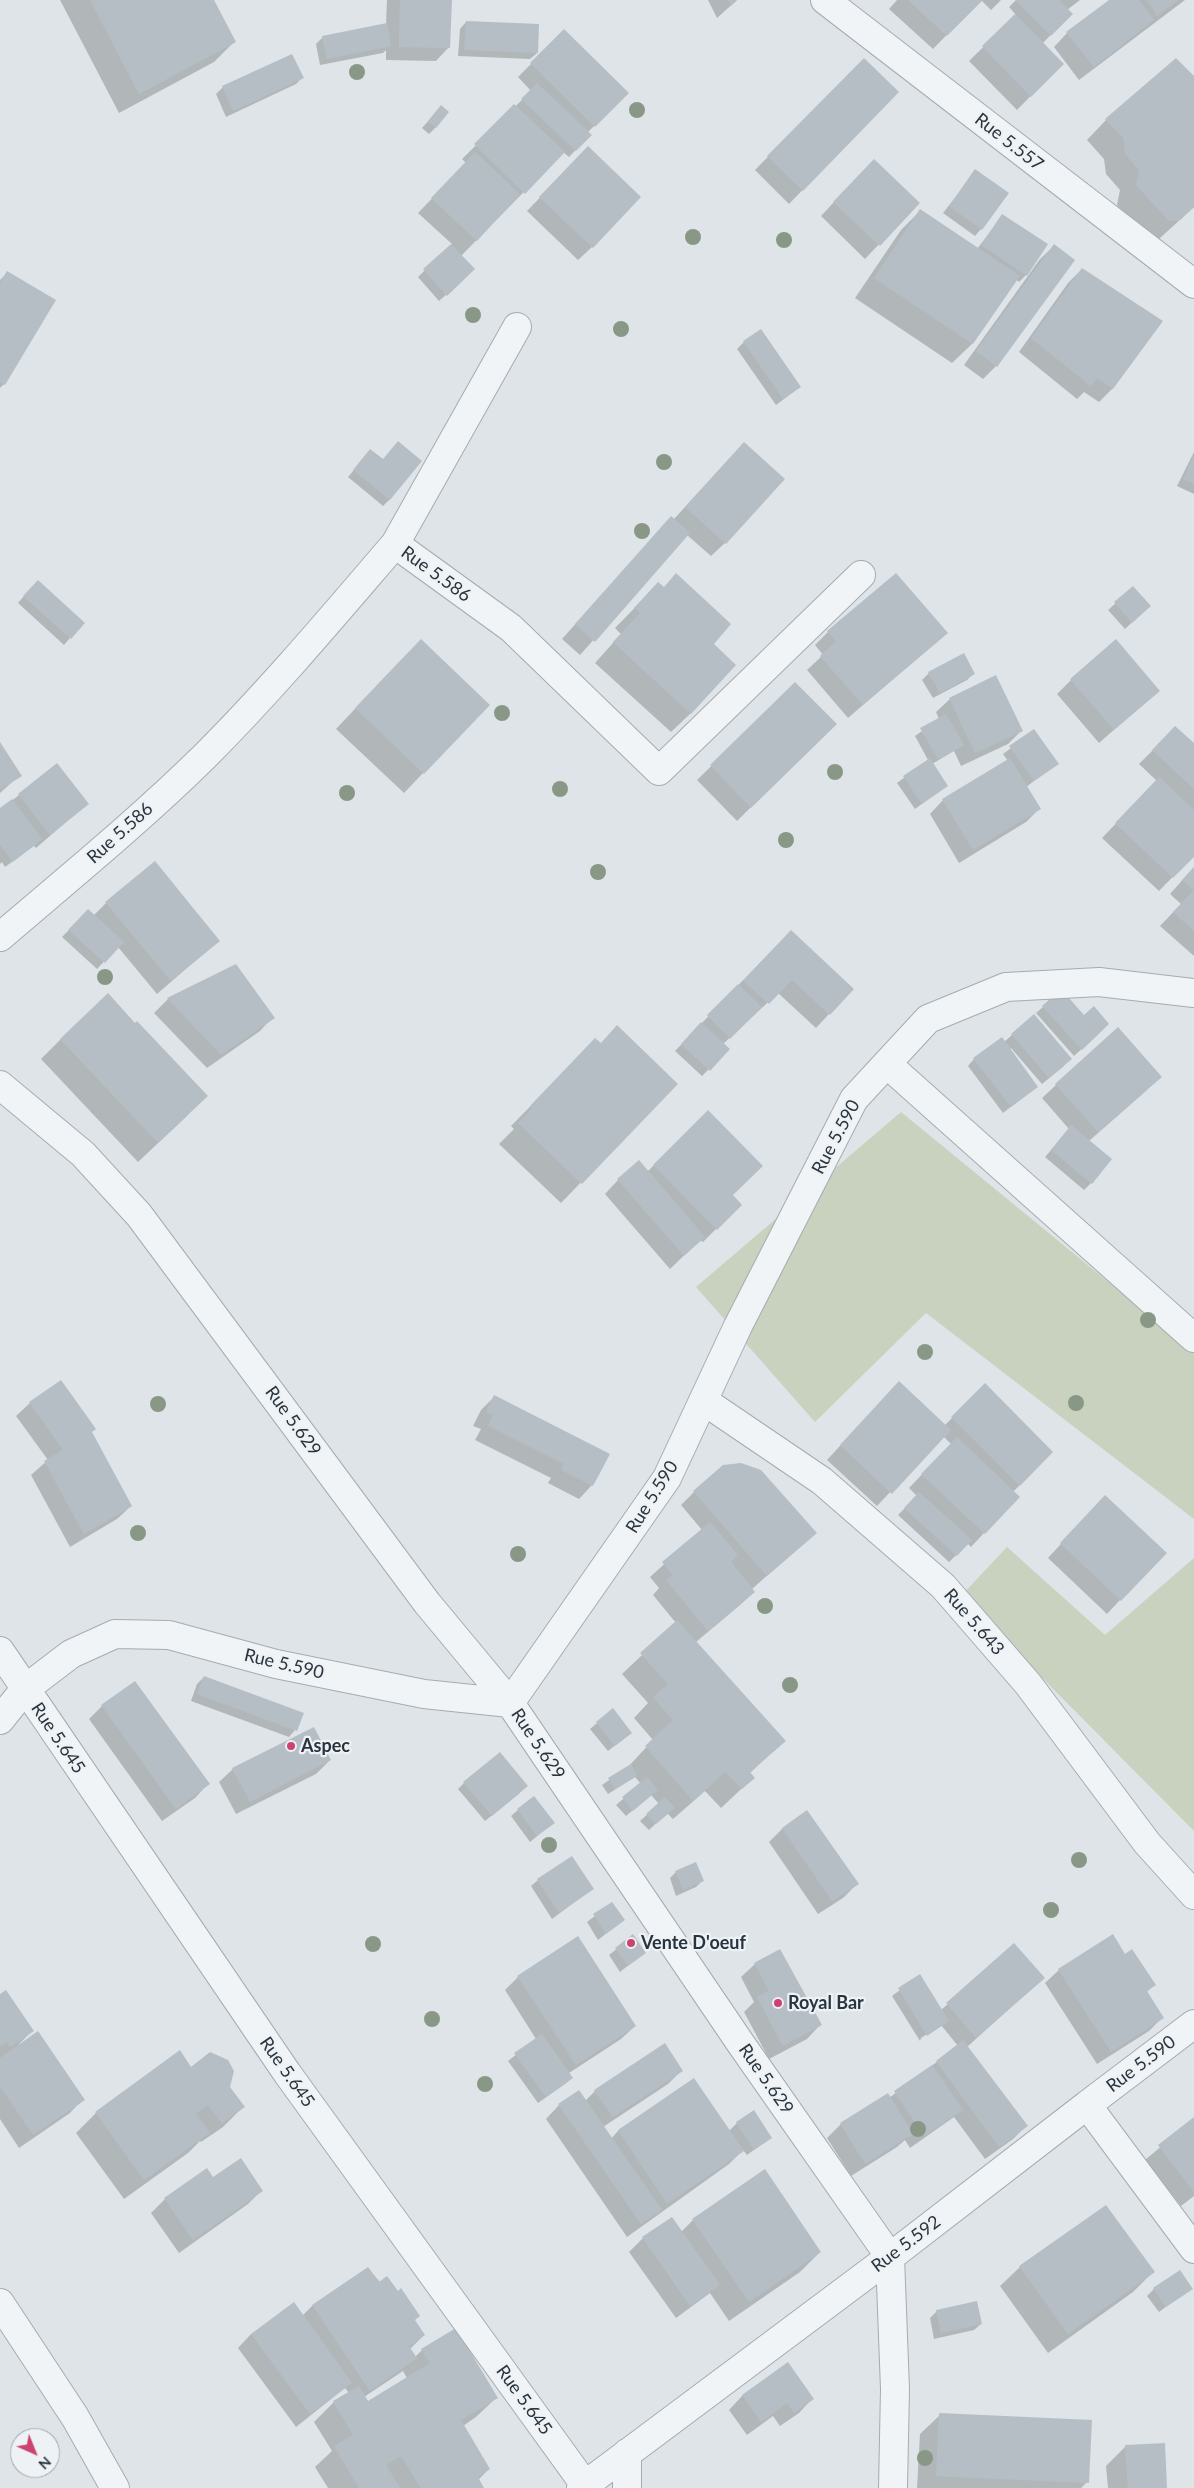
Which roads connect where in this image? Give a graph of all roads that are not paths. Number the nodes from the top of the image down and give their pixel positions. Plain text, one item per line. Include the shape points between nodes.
1 (825, 0) edge
2 (1194, 284) edge
3 (517, 327) dead end
4 (395, 544) junction
5 (860, 575) dead end
6 (0, 938) edge
7 (1194, 993) edge
8 (886, 1064) junction
9 (0, 1085) edge
10 (1194, 1338) edge
11 (704, 1400) junction
12 (0, 1651) edge
13 (25, 1689) junction
14 (510, 1703) junction
15 (0, 1720) edge
16 (1194, 1895) edge
17 (1194, 2024) edge
18 (1087, 2105) junction
19 (1194, 2249) edge
20 (890, 2257) junction
21 (0, 2303) edge
22 (627, 2453) junction
23 (583, 2486) edge
24 (115, 2488) edge
25 (627, 2488) edge
26 (893, 2488) edge

1 - 2 street, Rue 5.557
3 - 4 street
4 - 5 street, Rue 5.586 via 511,628 659,771
4 - 6 street, Rue 5.586 via 292,664 204,757
7 - 8 street, Rue 5.590 via 1099,982 1006,987 928,1019
8 - 10 street
8 - 11 street, Rue 5.590 via 854,1099 738,1326
9 - 14 street, Rue 5.629 via 83,1154 139,1215 427,1603
11 - 14 street, Rue 5.590 via 667,1478
11 - 16 street, Rue 5.643 via 822,1481 943,1586 1028,1684 1146,1843
12 - 13 street, Rue 5.645
13 - 14 street, Rue 5.590 via 71,1654 115,1634 169,1635 276,1664 424,1694
13 - 15 street, Rue 5.590
13 - 23 street, Rue 5.645 via 287,2073
14 - 20 street, Rue 5.629
17 - 18 street, Rue 5.590
18 - 19 street
18 - 20 street, Rue 5.592
20 - 22 street, Rue 5.592
20 - 26 street via 895,2389
21 - 24 street via 76,2416
22 - 23 street, Rue 5.592
22 - 25 street

